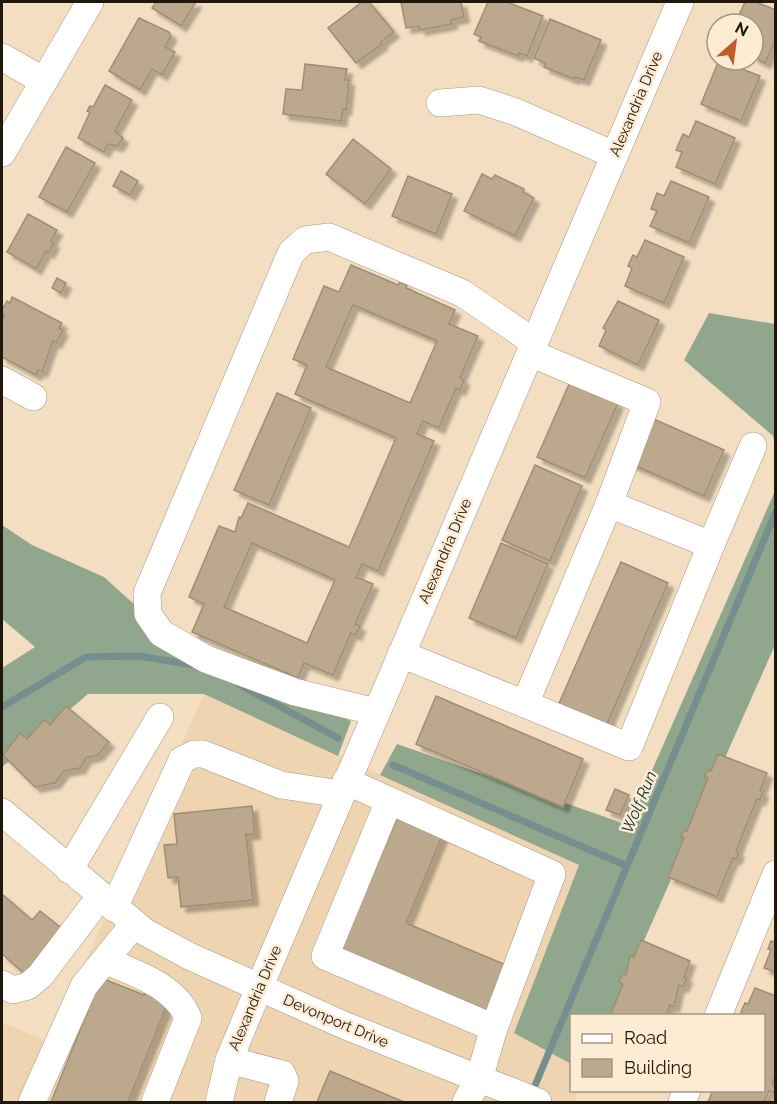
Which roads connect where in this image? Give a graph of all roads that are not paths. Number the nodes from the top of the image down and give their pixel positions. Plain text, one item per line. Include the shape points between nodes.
1 (90, 2) edge
2 (680, 2) edge
3 (2, 57) edge
4 (42, 80) junction
5 (440, 103) dead end
6 (2, 153) edge
7 (615, 155) junction
8 (532, 347) junction
9 (2, 380) edge
10 (33, 397) dead end
11 (753, 446) dead end
12 (609, 504) junction
13 (711, 545) junction
14 (401, 654) junction
15 (525, 704) junction
16 (376, 712) junction
17 (160, 717) dead end
18 (344, 788) junction
19 (389, 801) junction
20 (2, 812) edge
21 (69, 870) junction
22 (776, 874) edge
23 (116, 910) junction
24 (107, 961) junction
25 (2, 984) edge
26 (259, 987) junction
27 (719, 1014) edge
28 (494, 1028) junction
29 (229, 1059) junction
30 (479, 1079) junction
31 (32, 1102) edge
32 (155, 1102) edge
33 (219, 1102) edge
34 (278, 1102) edge
35 (466, 1102) edge
36 (538, 1102) edge

1 - 4 street
2 - 7 street, Alexandria Drive
3 - 4 street
4 - 6 street
5 - 7 street via 479,100
7 - 8 street, Alexandria Drive
8 - 12 street via 646,402
8 - 14 street, Alexandria Drive
8 - 16 street via 462,293 329,237 305,240 291,253 246,354 147,594 148,614 161,633 206,659 295,692
9 - 10 street
11 - 13 street
12 - 13 street
12 - 15 street
13 - 15 street via 629,747
14 - 15 street
14 - 16 street, Alexandria Drive
16 - 18 street, Alexandria Drive
17 - 21 street
18 - 19 street
18 - 23 street via 282,785 203,754 182,760
18 - 26 street, Alexandria Drive
19 - 28 street via 552,874
19 - 28 street via 325,956
20 - 21 street, Devonport Drive
21 - 23 street, Devonport Drive
22 - 27 street
23 - 24 street
23 - 25 street via 28,986 13,990
23 - 26 street, Devonport Drive via 189,956
24 - 31 street via 84,986
24 - 32 street via 170,993 188,1018
26 - 29 street, Alexandria Drive
26 - 30 street, Devonport Drive
28 - 30 street
29 - 33 street, Alexandria Drive
29 - 34 street via 282,1074 285,1081
30 - 35 street
30 - 36 street, Devonport Drive

